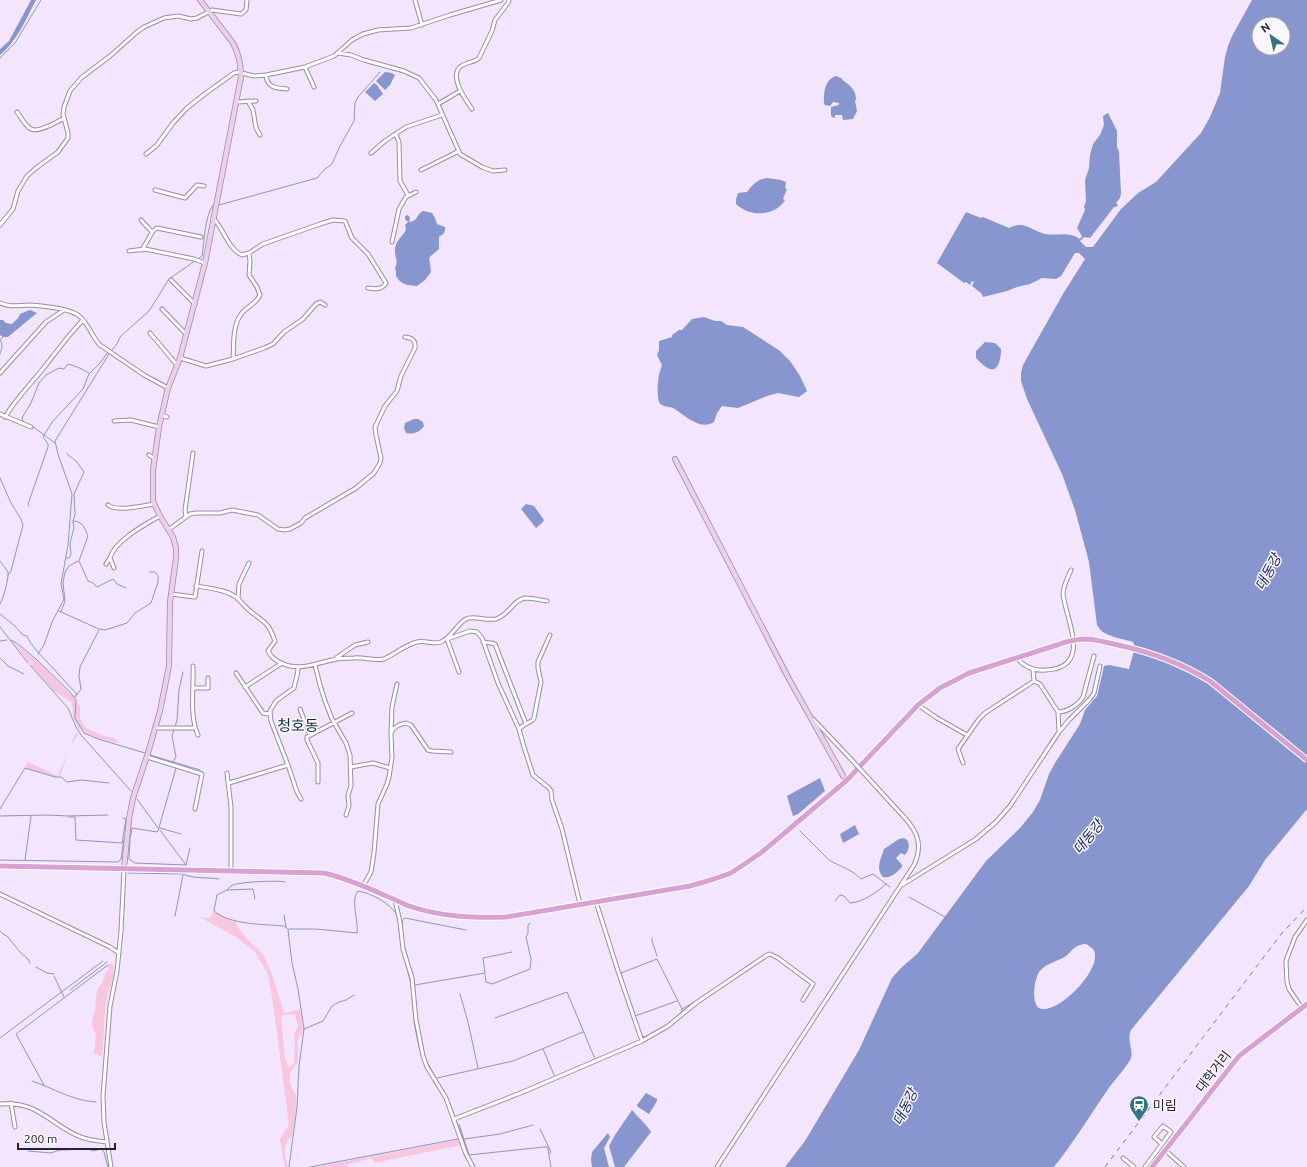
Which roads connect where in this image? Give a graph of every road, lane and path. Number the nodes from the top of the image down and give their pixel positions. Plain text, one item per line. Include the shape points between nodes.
1 (200, 0) edge
2 (247, 0) edge
3 (415, 0) edge
4 (501, 0) edge
5 (509, 0) edge
6 (209, 12) junction
7 (422, 25) junction
8 (338, 53) junction
9 (305, 67) junction
10 (241, 73) junction
11 (266, 75) junction
12 (314, 87) dead end
13 (287, 89) dead end
14 (460, 91) junction
15 (248, 101) junction
16 (256, 101) dead end
17 (237, 102) junction
18 (438, 104) junction
19 (472, 109) dead end
20 (17, 112) dead end
21 (442, 115) junction
22 (64, 118) junction
23 (396, 135) junction
24 (260, 136) dead end
25 (459, 151) junction
26 (371, 152) dead end
27 (146, 154) dead end
28 (421, 170) dead end
29 (505, 170) dead end
30 (204, 186) dead end
31 (155, 190) dead end
32 (416, 192) dead end
33 (408, 195) junction
34 (213, 218) junction
35 (141, 220) dead end
36 (0, 225) edge
37 (152, 232) junction
38 (201, 237) dead end
39 (392, 242) dead end
40 (142, 250) junction
41 (129, 251) dead end
42 (249, 253) junction
43 (205, 263) junction
44 (384, 270) dead end
45 (380, 272) junction
46 (171, 280) dead end
47 (368, 288) dead end
48 (0, 303) edge
49 (195, 304) junction
50 (325, 305) dead end
51 (162, 309) dead end
52 (64, 310) junction
53 (83, 320) junction
54 (150, 333) dead end
55 (186, 334) junction
56 (405, 337) dead end
57 (180, 358) junction
58 (233, 359) junction
59 (177, 365) junction
60 (0, 373) edge
61 (168, 388) junction
62 (0, 414) edge
63 (161, 415) junction
64 (5, 417) junction
65 (167, 417) dead end
66 (114, 421) dead end
67 (32, 427) dead end
68 (159, 427) junction
69 (193, 453) dead end
70 (149, 455) dead end
71 (155, 459) junction
72 (675, 459) dead end
73 (154, 504) junction
74 (108, 505) dead end
75 (160, 516) junction
76 (186, 517) junction
77 (168, 530) junction
78 (202, 551) dead end
79 (110, 558) junction
80 (249, 563) dead end
81 (106, 564) dead end
82 (114, 568) dead end
83 (1071, 570) dead end
84 (196, 586) junction
85 (171, 594) junction
86 (238, 598) junction
87 (547, 601) dead end
88 (550, 635) dead end
89 (447, 638) junction
90 (368, 642) dead end
91 (483, 642) junction
92 (1094, 656) dead end
93 (1017, 658) junction
94 (334, 659) junction
95 (282, 663) junction
96 (315, 665) junction
97 (193, 666) dead end
98 (1100, 666) dead end
99 (298, 668) junction
100 (1033, 670) junction
101 (459, 672) dead end
102 (236, 673) dead end
103 (208, 678) dead end
104 (1034, 681) junction
105 (397, 684) dead end
106 (245, 687) junction
107 (194, 688) junction
108 (918, 705) junction
109 (300, 709) dead end
110 (1058, 712) junction
111 (352, 713) dead end
112 (269, 714) junction
113 (810, 716) junction
114 (335, 723) junction
115 (526, 724) junction
116 (155, 728) junction
117 (195, 728) junction
118 (519, 730) junction
119 (1059, 732) junction
120 (391, 734) junction
121 (198, 735) dead end
122 (310, 735) junction
123 (967, 735) junction
124 (451, 752) dead end
125 (147, 757) junction
126 (1307, 760) edge
127 (963, 763) dead end
128 (288, 765) junction
129 (351, 767) junction
130 (390, 768) junction
131 (227, 773) dead end
132 (846, 781) junction
133 (318, 782) dead end
134 (229, 783) junction
135 (301, 799) dead end
136 (194, 809) dead end
137 (346, 815) dead end
138 (0, 866) edge
139 (124, 868) junction
140 (231, 871) junction
141 (364, 886) junction
142 (900, 886) junction
143 (0, 894) edge
144 (395, 900) junction
145 (596, 901) junction
146 (580, 904) junction
147 (1307, 920) edge
148 (119, 953) junction
149 (803, 1000) dead end
150 (1307, 1004) edge
151 (1302, 1008) junction
152 (642, 1041) junction
153 (11, 1103) junction
154 (0, 1104) edge
155 (454, 1119) junction
156 (15, 1127) dead end
157 (107, 1142) junction
158 (1162, 1144) junction
159 (1165, 1150) junction
160 (1123, 1158) dead end
161 (111, 1167) edge
162 (473, 1167) edge
163 (717, 1167) edge
164 (1134, 1167) edge
165 (1145, 1167) edge
166 (1152, 1167) edge
167 (1184, 1167) edge

1 - 6 street
2 - 6 street via 246,10 241,14 220,10
3 - 7 street
4 - 7 street
5 - 14 street via 495,20 479,58 459,68 457,77
6 - 10 street via 235,46
6 - 22 street via 191,19 178,16 164,18 137,32 74,86 66,98
7 - 8 street via 363,34
8 - 9 street
8 - 18 street via 412,74 419,78
9 - 11 street
9 - 12 street
10 - 11 street
10 - 17 street
10 - 27 street via 234,73 187,108 157,145
11 - 13 street via 272,87
14 - 18 street
14 - 19 street
15 - 16 street
15 - 17 street
15 - 24 street
17 - 34 street
18 - 21 street
20 - 22 street via 33,130
21 - 23 street via 411,125
21 - 25 street
22 - 36 street via 68,138 58,152 27,176 18,191 13,209
23 - 26 street
23 - 33 street via 399,142 400,181
25 - 28 street
25 - 29 street via 482,167 492,171
30 - 31 street via 197,185 185,198
32 - 33 street
33 - 39 street via 399,209
34 - 42 street via 235,251 242,255
34 - 43 street
35 - 37 street
37 - 38 street via 158,228
37 - 40 street
40 - 41 street
40 - 43 street
42 - 45 street via 263,244 320,224 333,220 345,221 352,238 368,254
42 - 58 street via 248,275 260,295 241,314 237,322
43 - 49 street
44 - 45 street
45 - 47 street via 385,286 377,289
46 - 49 street
48 - 52 street via 13,307 31,305
49 - 55 street
50 - 58 street via 320,302 316,304 303,319 273,344
51 - 55 street
52 - 53 street via 72,311
52 - 60 street via 46,322
53 - 61 street via 100,345
53 - 64 street via 27,386
54 - 59 street
55 - 57 street
56 - 76 street via 414,340 415,348 401,376 397,391 385,406 375,427 380,463 364,482 286,530 278,529 258,515 232,510 196,513
57 - 58 street via 206,366
57 - 59 street
59 - 61 street
61 - 63 street
62 - 64 street
63 - 65 street
63 - 68 street
64 - 67 street
66 - 68 street via 134,420
68 - 71 street
69 - 76 street
70 - 71 street
71 - 73 street
72 - 113 street
73 - 74 street via 120,508
73 - 75 street
75 - 77 street
75 - 79 street via 130,534
76 - 77 street
77 - 85 street via 176,548
78 - 84 street
79 - 81 street
79 - 82 street
80 - 86 street via 239,584
83 - 100 street via 1063,592 1074,650 1066,664 1060,668
84 - 85 street via 195,597
84 - 86 street via 221,590
85 - 116 street via 169,666
86 - 95 street via 271,629 275,641 268,651 270,656
87 - 89 street via 525,598 498,618 469,618
88 - 115 street via 538,662 541,682 534,718
89 - 91 street via 470,631 479,634
89 - 94 street via 438,643 417,642 379,660 362,657
89 - 101 street
90 - 94 street via 355,645
91 - 115 street via 495,644
91 - 118 street
92 - 110 street via 1083,698 1070,708
93 - 100 street
93 - 108 main road via 951,681
93 - 126 main road, bridge via 1069,641 1088,639 1139,650 1177,663 1210,681
94 - 96 street
95 - 99 street
95 - 106 street
96 - 99 street
96 - 114 street via 321,691
97 - 107 street
98 - 119 street via 1094,693
99 - 112 street via 294,688 276,701
100 - 104 street
102 - 106 street
103 - 107 street via 208,688
104 - 110 street via 1040,684
104 - 123 street via 984,713
105 - 120 street via 392,707
106 - 112 street via 263,713
107 - 117 street
108 - 123 street
108 - 132 main road
109 - 122 street
110 - 119 street
111 - 114 street
112 - 128 street
113 - 132 street
113 - 142 street, bridge via 904,817 918,837 919,851 914,865
114 - 122 street
114 - 129 street via 348,749
115 - 118 street
116 - 117 street
116 - 125 street
117 - 121 street
118 - 146 street via 533,775 549,788
119 - 142 street via 1010,806 996,822 976,839
120 - 124 street via 393,729 406,723 411,725 428,750
120 - 130 street
122 - 133 street via 307,740 318,763
123 - 127 street via 958,749
125 - 136 street via 202,774
125 - 139 street via 132,805
128 - 134 street
128 - 135 street
129 - 130 street via 373,763
129 - 137 street via 349,806
130 - 141 street via 387,784 378,804 371,872
131 - 134 street
132 - 145 main road via 762,852 731,873 690,886
134 - 140 street
138 - 139 main road
139 - 140 main road
139 - 148 street
140 - 141 main road via 324,873
141 - 144 main road
142 - 163 street
143 - 148 street
144 - 146 main road via 434,913 483,918 506,917
144 - 155 street via 403,948 412,978 423,1056 446,1098
145 - 146 main road
145 - 152 street
147 - 151 street via 1295,937 1286,961 1289,989
148 - 157 street via 110,1006 103,1096
149 - 152 street via 813,984 770,954 696,1003 668,1026
150 - 151 main road, 대학거리
151 - 159 main road, 대학거리 via 1239,1056
152 - 155 street
153 - 154 street
153 - 156 street
153 - 157 street via 34,1109 84,1138
155 - 162 street
157 - 161 street
158 - 158 street via 1171,1132 1163,1126 1154,1137
158 - 165 street
159 - 166 main road, 대학거리
159 - 167 street
160 - 164 street

